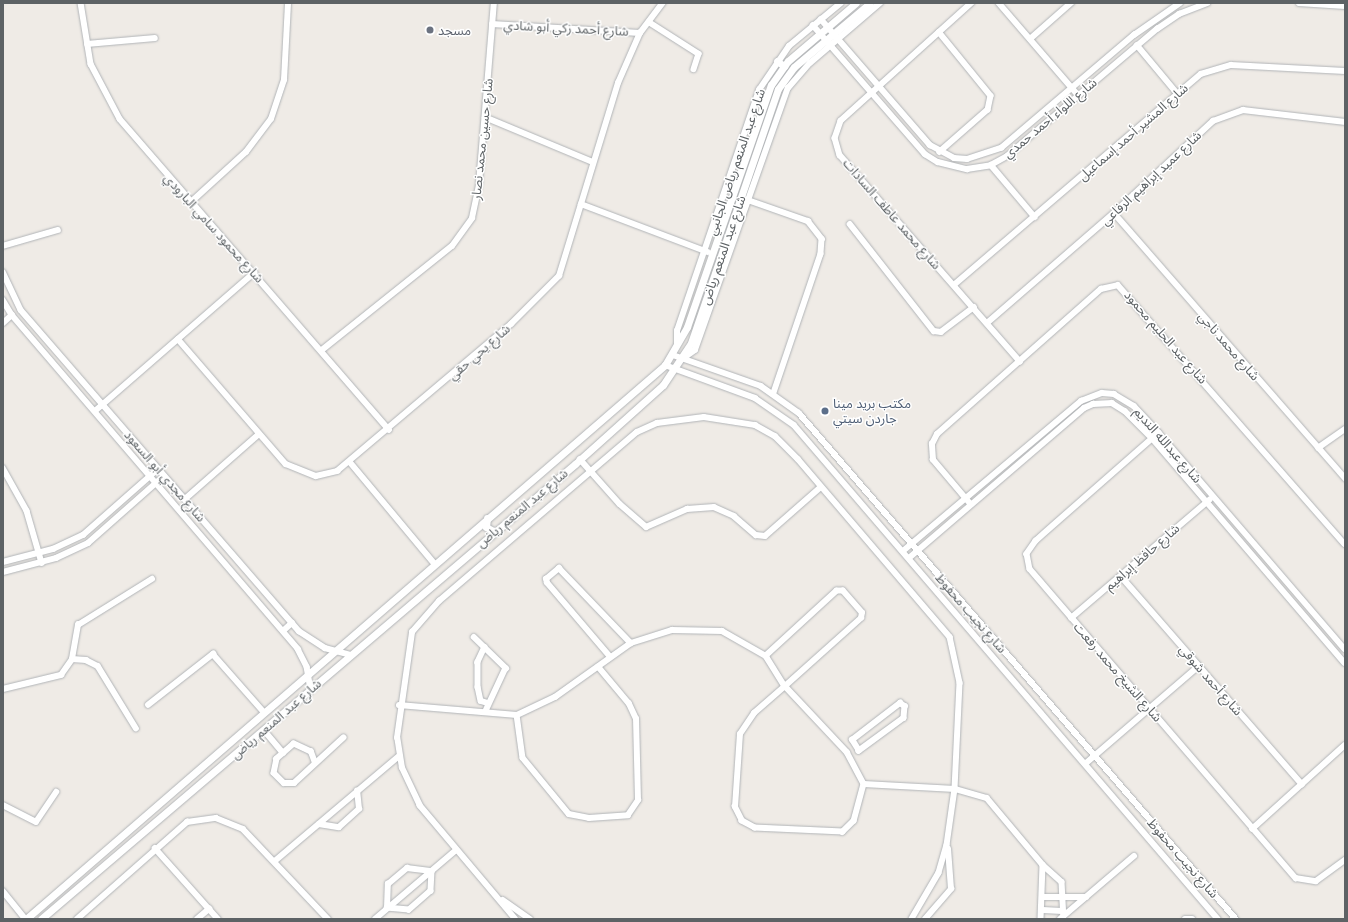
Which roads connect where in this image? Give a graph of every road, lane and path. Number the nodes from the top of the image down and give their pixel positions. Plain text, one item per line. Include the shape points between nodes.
1 (81, 3) edge
2 (288, 3) edge
3 (494, 3) edge
4 (663, 3) edge
5 (841, 3) edge
6 (856, 3) edge
7 (870, 3) edge
8 (880, 3) edge
9 (972, 3) edge
10 (999, 3) edge
11 (1071, 3) edge
12 (1180, 3) edge
13 (1207, 3) edge
14 (1299, 3) edge
15 (1345, 6) edge
16 (821, 19) junction
17 (649, 22) junction
18 (492, 24) junction
19 (813, 25) junction
20 (828, 27) junction
21 (939, 32) junction
22 (640, 33) junction
23 (820, 34) junction
24 (836, 37) junction
25 (155, 38) dead end
26 (1030, 39) junction
27 (828, 43) junction
28 (87, 44) junction
29 (1137, 45) junction
30 (777, 61) junction
31 (784, 66) junction
32 (694, 70) dead end
33 (1345, 71) edge
34 (878, 85) junction
35 (1072, 88) junction
36 (871, 92) junction
37 (1177, 93) junction
38 (1078, 96) junction
39 (485, 117) junction
40 (1345, 122) edge
41 (940, 152) junction
42 (593, 162) junction
43 (991, 165) junction
44 (748, 200) junction
45 (191, 202) junction
46 (581, 204) junction
47 (1114, 213) junction
48 (1035, 217) junction
49 (850, 224) dead end
50 (58, 230) dead end
51 (3, 246) edge
52 (708, 252) junction
53 (3, 272) edge
54 (254, 272) junction
55 (955, 284) junction
56 (3, 300) edge
57 (974, 307) junction
58 (12, 315) junction
59 (3, 323) edge
60 (987, 323) junction
61 (178, 339) junction
62 (322, 350) junction
63 (672, 355) junction
64 (684, 357) junction
65 (1020, 361) junction
66 (665, 365) junction
67 (676, 369) junction
68 (774, 393) junction
69 (103, 404) junction
70 (95, 411) junction
71 (1345, 429) edge
72 (389, 430) junction
73 (1158, 433) junction
74 (259, 434) junction
75 (1152, 438) junction
76 (1318, 448) junction
77 (580, 459) junction
78 (350, 462) junction
79 (3, 468) edge
80 (158, 469) junction
81 (590, 470) junction
82 (164, 476) junction
83 (150, 478) junction
84 (1345, 478) edge
85 (156, 484) junction
86 (821, 487) junction
87 (1213, 497) junction
88 (185, 499) junction
89 (965, 499) junction
90 (1206, 502) junction
91 (971, 505) junction
92 (487, 518) junction
93 (495, 532) junction
94 (464, 538) junction
95 (912, 543) junction
96 (1345, 544) edge
97 (472, 550) junction
98 (918, 550) junction
99 (903, 551) junction
100 (40, 554) junction
101 (909, 558) junction
102 (3, 562) edge
103 (42, 563) junction
104 (435, 564) junction
105 (3, 572) edge
106 (1121, 576) junction
107 (152, 579) dead end
108 (1071, 618) junction
109 (292, 623) junction
110 (283, 631) junction
111 (474, 638) dead end
112 (630, 643) junction
113 (485, 648) junction
114 (1345, 649) edge
115 (335, 650) junction
116 (351, 655) junction
117 (766, 656) junction
118 (610, 657) junction
119 (72, 659) junction
120 (1345, 663) edge
121 (1199, 666) junction
122 (598, 667) junction
123 (308, 674) junction
124 (785, 686) junction
125 (3, 689) edge
126 (310, 690) junction
127 (488, 704) junction
128 (399, 705) junction
129 (148, 706) dead end
130 (1149, 709) junction
131 (486, 711) junction
132 (264, 712) junction
133 (517, 715) junction
134 (136, 728) dead end
135 (264, 730) junction
136 (343, 738) dead end
137 (1345, 745) edge
138 (855, 746) junction
139 (847, 752) junction
140 (283, 753) junction
141 (1094, 755) junction
142 (399, 756) junction
143 (315, 764) junction
144 (1085, 764) junction
145 (864, 784) junction
146 (1302, 784) junction
147 (955, 789) junction
148 (357, 791) junction
149 (56, 792) dead end
150 (3, 805) edge
151 (319, 824) junction
152 (1252, 829) junction
153 (947, 845) junction
154 (155, 848) junction
155 (456, 850) junction
156 (1134, 856) dead end
157 (276, 860) junction
158 (1345, 860) edge
159 (1043, 865) junction
160 (432, 871) junction
161 (3, 891) edge
162 (1065, 896) junction
163 (500, 897) junction
164 (1044, 897) junction
165 (1086, 897) junction
166 (387, 908) junction
167 (209, 909) junction
168 (1043, 910) junction
169 (919, 911) junction
170 (1062, 915) edge
171 (79, 918) edge
172 (926, 918) edge
173 (26, 919) edge
174 (41, 919) edge
175 (197, 919) edge
176 (218, 919) edge
177 (328, 919) edge
178 (375, 919) edge
179 (515, 919) edge
180 (530, 919) edge
181 (912, 919) edge
182 (1041, 919) edge
183 (1185, 919) edge
184 (1192, 919) edge
185 (1218, 919) edge
186 (1236, 919) edge

1 - 28 street, شارع محمود سامي البارودي
2 - 45 street via 284,80 271,120 246,152
3 - 18 street, شارع حسين محمد نصار
4 - 17 street, شارع يحي حقي
5 - 16 street, شارع عبد المنعم رياض الجانبي
6 - 20 street, شارع عبد المنعم رياض
7 - 24 street, شارع عبد المنعم رياض
8 - 24 street
9 - 21 street, شارع محمد عاطف السادات
10 - 26 street
11 - 26 street
12 - 35 street, شارع اللواء أحمد حمدي via 1151,21
13 - 29 street, شارع اللواء أحمد حمدي via 1178,14
14 - 15 street
16 - 19 street, شارع عبد المنعم رياض الجانبي
16 - 20 street
17 - 22 street, شارع يحي حقي
17 - 32 street via 698,52 700,57
18 - 22 street, شارع أحمد زكي أبو شادي
18 - 39 street, شارع حسين محمد نصار
19 - 23 street, شارع اللواء أحمد حمدي
19 - 30 street, شارع عبد المنعم رياض الجانبي
20 - 23 street, شارع عبد المنعم رياض
20 - 24 street
21 - 34 street, شارع محمد عاطف السادات
21 - 41 street via 991,96 988,110
22 - 42 street, شارع يحي حقي via 618,83
23 - 27 street, شارع اللواء أحمد حمدي
23 - 31 street, شارع عبد المنعم رياض
24 - 27 street, شارع عبد المنعم رياض
24 - 34 street
25 - 28 street
26 - 35 street
27 - 36 street, شارع اللواء أحمد حمدي
27 - 44 street, شارع عبد المنعم رياض الجانبي via 788,88
27 - 64 street, شارع عبد المنعم رياض via 794,67 772,102
28 - 45 street, شارع محمود سامي البارودي via 108,102 139,143
29 - 37 street
29 - 38 street, شارع اللواء أحمد حمدي
30 - 31 street
30 - 52 street, شارع عبد المنعم رياض الجانبي via 759,90
31 - 52 street, شارع عبد المنعم رياض via 765,97
33 - 37 street, شارع المشير أحمد إسماعيل via 1231,64 1201,74
34 - 36 street, شارع محمد عاطف السادات
34 - 41 street
35 - 38 street
35 - 41 street, شارع اللواء أحمد حمدي via 991,154 967,159
36 - 43 street, شارع اللواء أحمد حمدي via 925,154 938,162 967,169
36 - 55 street, شارع محمد عاطف السادات via 841,120 836,133 836,147
37 - 48 street, شارع المشير أحمد إسماعيل
38 - 43 street, شارع اللواء أحمد حمدي via 1007,156
39 - 42 street
39 - 62 street, شارع حسين محمد نصار via 477,201 463,233 452,246
40 - 47 street, شارع عميد إبراهيم الرفاعي via 1243,110 1227,113 1213,121
42 - 46 street, شارع يحي حقي
43 - 48 street
44 - 64 street, شارع عبد المنعم رياض الجانبي via 695,350
44 - 68 street via 808,221 822,239 821,254
45 - 54 street, شارع محمود سامي البارودي
46 - 52 street
46 - 72 street, شارع يحي حقي via 564,265 552,286
47 - 60 street, شارع عميد إبراهيم الرفاعي
47 - 76 street, شارع محمد ناجي
48 - 55 street, شارع المشير أحمد إسماعيل
49 - 57 street via 934,331 941,332
50 - 51 street
52 - 63 street, شارع عبد المنعم رياض via 677,348
53 - 69 street, شارع مجدي أبو السعود via 20,310
54 - 61 street
54 - 62 street, شارع محمود سامي البارودي
55 - 57 street, شارع محمد عاطف السادات
56 - 58 street, شارع مجدي أبو السعود
57 - 60 street, شارع محمد عاطف السادات
58 - 59 street
58 - 70 street, شارع مجدي أبو السعود
60 - 65 street, شارع محمد عاطف السادات
61 - 69 street
61 - 74 street, شارع يحي حقي
62 - 72 street, شارع محمود سامي البارودي
63 - 64 street, شارع نجيب محفوظ
63 - 66 street, شارع عبد المنعم رياض
64 - 67 street, شارع عبد المنعم رياض
64 - 68 street, شارع نجيب محفوظ via 737,375
65 - 89 street, شارع عبد الحليم محمود via 938,434 932,444 935,463
65 - 96 street, شارع عبد الحليم محمود via 1101,289 1118,285
66 - 67 street, شارع نجيب محفوظ
66 - 92 street, شارع عبد المنعم رياض
67 - 77 street, شارع عبد المنعم رياض
67 - 99 street, شارع نجيب محفوظ via 755,398 782,414
68 - 95 street, شارع نجيب محفوظ via 813,428
69 - 70 street
69 - 80 street, شارع مجدي أبو السعود
70 - 83 street, شارع مجدي أبو السعود
71 - 76 street
72 - 78 street, شارع يحي حقي
73 - 75 street, شارع الشيخ محمد رفعت
73 - 87 street, شارع عبدالله النديم
73 - 89 street, شارع عبدالله النديم via 1125,399 1102,393 1090,396
74 - 78 street, شارع يحي حقي via 286,464 305,474 327,475
74 - 88 street
75 - 90 street, شارع عبدالله النديم
75 - 91 street, شارع عبدالله النديم via 1120,407 1103,402 1093,404
75 - 108 street, شارع الشيخ محمد رفعت via 1030,546 1027,554 1030,569
76 - 84 street, شارع محمد ناجي
77 - 81 street
77 - 93 street, شارع عبد المنعم رياض
78 - 104 street
79 - 100 street via 19,492
80 - 82 street, شارع مجدي أبو السعود
80 - 83 street
81 - 86 street via 648,426 704,417 731,420 766,431 798,459
81 - 86 street via 643,526 652,527 687,509 714,507 734,516 761,536
81 - 128 street via 439,601 417,626 410,641
82 - 85 street
82 - 88 street, شارع مجدي أبو السعود
83 - 85 street, شارع مجدي أبو السعود
83 - 100 street via 83,535
85 - 103 street via 88,543
85 - 110 street, شارع مجدي أبو السعود
86 - 147 street via 950,637 960,683
87 - 90 street, شارع حافظ إبراهيم
87 - 114 street, شارع عبدالله النديم
88 - 109 street, شارع مجدي أبو السعود
89 - 91 street, شارع عبد الحليم محمود
89 - 95 street, شارع عبدالله النديم
90 - 106 street, شارع حافظ إبراهيم
90 - 120 street, شارع عبدالله النديم
91 - 98 street, شارع عبدالله النديم
92 - 93 street via 486,527
92 - 94 street, شارع عبد المنعم رياض
93 - 97 street, شارع عبد المنعم رياض
94 - 97 street via 470,541
94 - 104 street, شارع عبد المنعم رياض
95 - 98 street, شارع نجيب محفوظ
95 - 99 street, شارع عبدالله النديم
97 - 116 street, شارع عبد المنعم رياض
98 - 101 street, شارع عبدالله النديم
98 - 141 street, شارع نجيب محفوظ
99 - 101 street, شارع نجيب محفوظ
100 - 102 street
100 - 103 street
101 - 144 street, شارع نجيب محفوظ
103 - 105 street
104 - 115 street, شارع عبد المنعم رياض
106 - 108 street, شارع حافظ إبراهيم
106 - 121 street, شارع أحمد شوقي
107 - 119 street via 78,625
108 - 130 street, شارع الشيخ محمد رفعت
109 - 110 street
109 - 115 street, شارع مجدي أبو السعود via 316,643
110 - 123 street, شارع مجدي أبو السعود via 302,654
111 - 113 street
112 - 117 street via 672,630 722,630
112 - 118 street
112 - 118 street via 559,568 546,579 547,584
113 - 127 street via 478,662 478,687 481,701
113 - 127 street via 506,670
115 - 116 street, شارع مجدي أبو السعود
115 - 123 street, شارع عبد المنعم رياض
116 - 126 street, شارع عبد المنعم رياض
117 - 124 street
117 - 124 street via 837,591 843,591 861,611 861,618
118 - 122 street
119 - 125 street via 68,670 53,679
119 - 134 street via 86,660 98,666
121 - 130 street
121 - 146 street, شارع أحمد شوقي
122 - 133 street via 555,697
122 - 133 street via 629,704 636,719 638,800 628,815 589,818 569,814 523,758
123 - 126 street, شارع مجدي أبو السعود
123 - 132 street, شارع عبد المنعم رياض
124 - 139 street
124 - 145 street via 754,713 740,734 735,807 742,821 755,828 840,833 854,821
126 - 135 street, شارع عبد المنعم رياض
127 - 131 street
128 - 131 street
128 - 142 street
129 - 132 street via 213,654
130 - 141 street
130 - 152 street, شارع الشيخ محمد رفعت
131 - 133 street
132 - 173 street, شارع عبد المنعم رياض
135 - 140 street
135 - 174 street, شارع عبد المنعم رياض
136 - 143 street
137 - 146 street
138 - 138 street via 861,750 904,718 905,706 895,704 852,740
138 - 139 street
139 - 145 street
140 - 143 street via 294,744 300,745 310,752
140 - 143 street via 273,768 276,778 284,783 294,783
141 - 144 street
141 - 186 street, شارع نجيب محفوظ
142 - 148 street
142 - 155 street via 420,806
144 - 185 street, شارع نجيب محفوظ
145 - 147 street
146 - 152 street
147 - 153 street
147 - 159 street via 987,798
148 - 151 street
148 - 151 street via 359,809 339,827
149 - 150 street via 36,822
151 - 157 street
152 - 158 street, شارع الشيخ محمد رفعت via 1302,882 1320,879
153 - 169 street via 936,879
153 - 172 street via 951,889
154 - 157 street via 187,822 216,818 243,829
154 - 167 street
154 - 171 street
155 - 160 street
155 - 163 street
156 - 165 street
157 - 177 street
159 - 162 street via 1060,878
159 - 164 street
160 - 166 street
160 - 166 street via 430,891 409,910
160 - 166 street via 407,868 388,884
161 - 173 street
162 - 164 street
162 - 165 street
162 - 170 street
163 - 179 street
163 - 180 street
164 - 168 street
165 - 170 street
166 - 178 street
167 - 175 street
167 - 176 street
168 - 170 street
168 - 182 street
169 - 172 street
169 - 181 street
183 - 184 street

